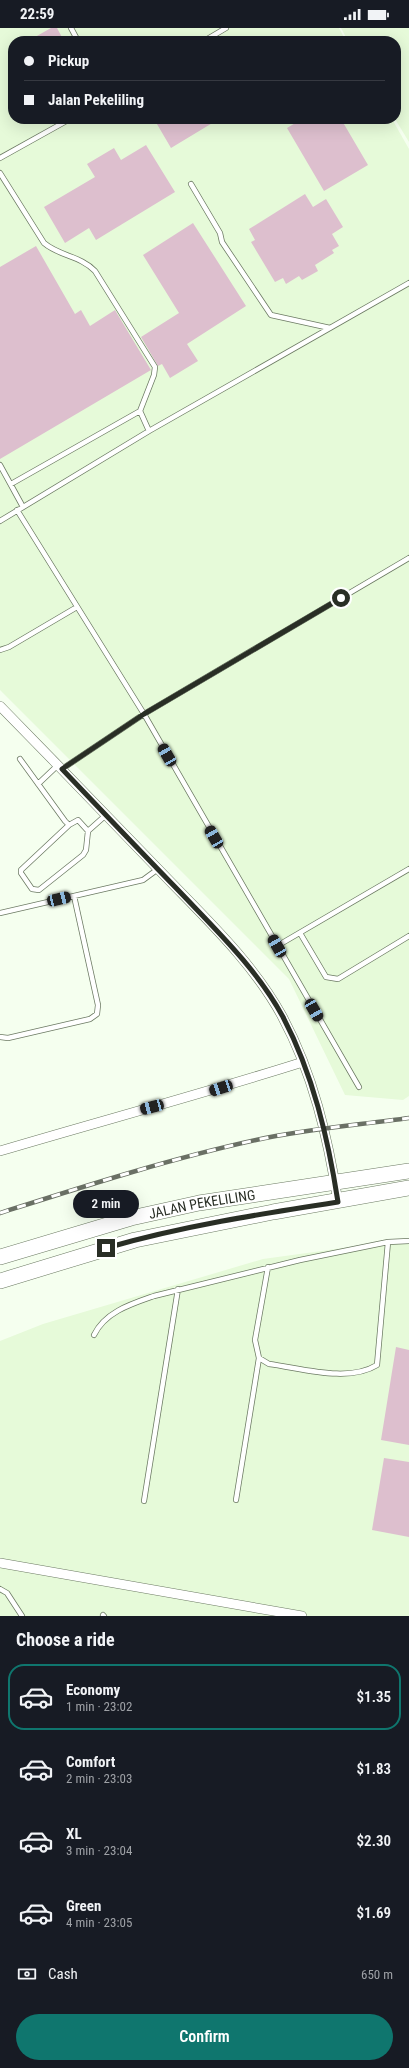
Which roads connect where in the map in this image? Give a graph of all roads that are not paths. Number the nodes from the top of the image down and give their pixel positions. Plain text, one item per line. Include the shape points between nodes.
1 (226, 28) edge
2 (212, 36) edge
3 (61, 124) edge
4 (0, 158) edge
5 (0, 173) edge
6 (191, 184) dead end
7 (409, 283) edge
8 (330, 328) junction
9 (140, 411) junction
10 (149, 431) junction
11 (0, 465) edge
12 (11, 484) junction
13 (23, 507) junction
14 (17, 510) junction
15 (0, 521) edge
16 (408, 561) edge
17 (77, 607) junction
18 (0, 650) edge
19 (0, 706) edge
20 (144, 714) junction
21 (20, 759) dead end
22 (60, 767) junction
23 (38, 784) junction
24 (106, 815) junction
25 (68, 825) junction
26 (88, 830) junction
27 (158, 869) junction
28 (409, 869) edge
29 (74, 896) junction
30 (0, 913) edge
31 (300, 933) junction
32 (409, 936) edge
33 (277, 946) junction
34 (0, 1037) edge
35 (303, 1062) junction
36 (359, 1087) dead end
37 (0, 1151) edge
38 (409, 1171) edge
39 (334, 1182) junction
40 (409, 1188) edge
41 (338, 1202) junction
42 (409, 1241) edge
43 (388, 1242) junction
44 (0, 1257) edge
45 (268, 1267) junction
46 (0, 1281) edge
47 (178, 1289) junction
48 (94, 1335) dead end
49 (259, 1358) junction
50 (236, 1500) dead end
51 (144, 1501) dead end
52 (0, 1563) edge
53 (0, 1589) edge
54 (22, 1616) edge
55 (302, 1616) edge

1 - 2 lane
3 - 4 lane
5 - 9 lane via 44,243 54,250 82,260 95,271 152,361 154,375
6 - 8 lane via 220,232 222,242 271,315
7 - 8 lane
8 - 10 lane
9 - 10 lane
9 - 12 lane
10 - 13 lane
11 - 12 lane
12 - 13 lane
13 - 14 lane
14 - 15 lane
14 - 17 lane
16 - 20 lane
17 - 18 lane
17 - 20 lane
19 - 22 street
20 - 22 lane
20 - 33 lane
21 - 23 lane
22 - 23 lane
22 - 24 street
23 - 25 lane
24 - 26 lane
24 - 27 street
25 - 26 lane via 78,820
25 - 26 lane via 21,870 32,889 39,890 83,855
27 - 29 lane via 143,880
27 - 35 street via 219,933 270,996
28 - 31 lane
29 - 30 lane
29 - 34 lane via 98,1005 97,1014 90,1019 8,1038
31 - 32 lane via 326,978 334,979
31 - 33 lane
33 - 36 lane
35 - 37 street via 208,1092
35 - 39 street via 318,1108
38 - 39 main road, JALAN PEKELILING
39 - 41 street
39 - 44 main road, JALAN PEKELILING via 199,1203 131,1218
40 - 41 main road, JALAN PEKELILING
41 - 46 main road, JALAN PEKELILING via 273,1212 136,1240
42 - 43 lane
43 - 45 lane
43 - 49 lane via 377,1365 347,1375 269,1364
45 - 47 lane
45 - 49 lane via 255,1340
47 - 48 lane via 117,1311 103,1321
47 - 51 lane
49 - 50 lane
52 - 55 street
53 - 54 lane via 7,1593

